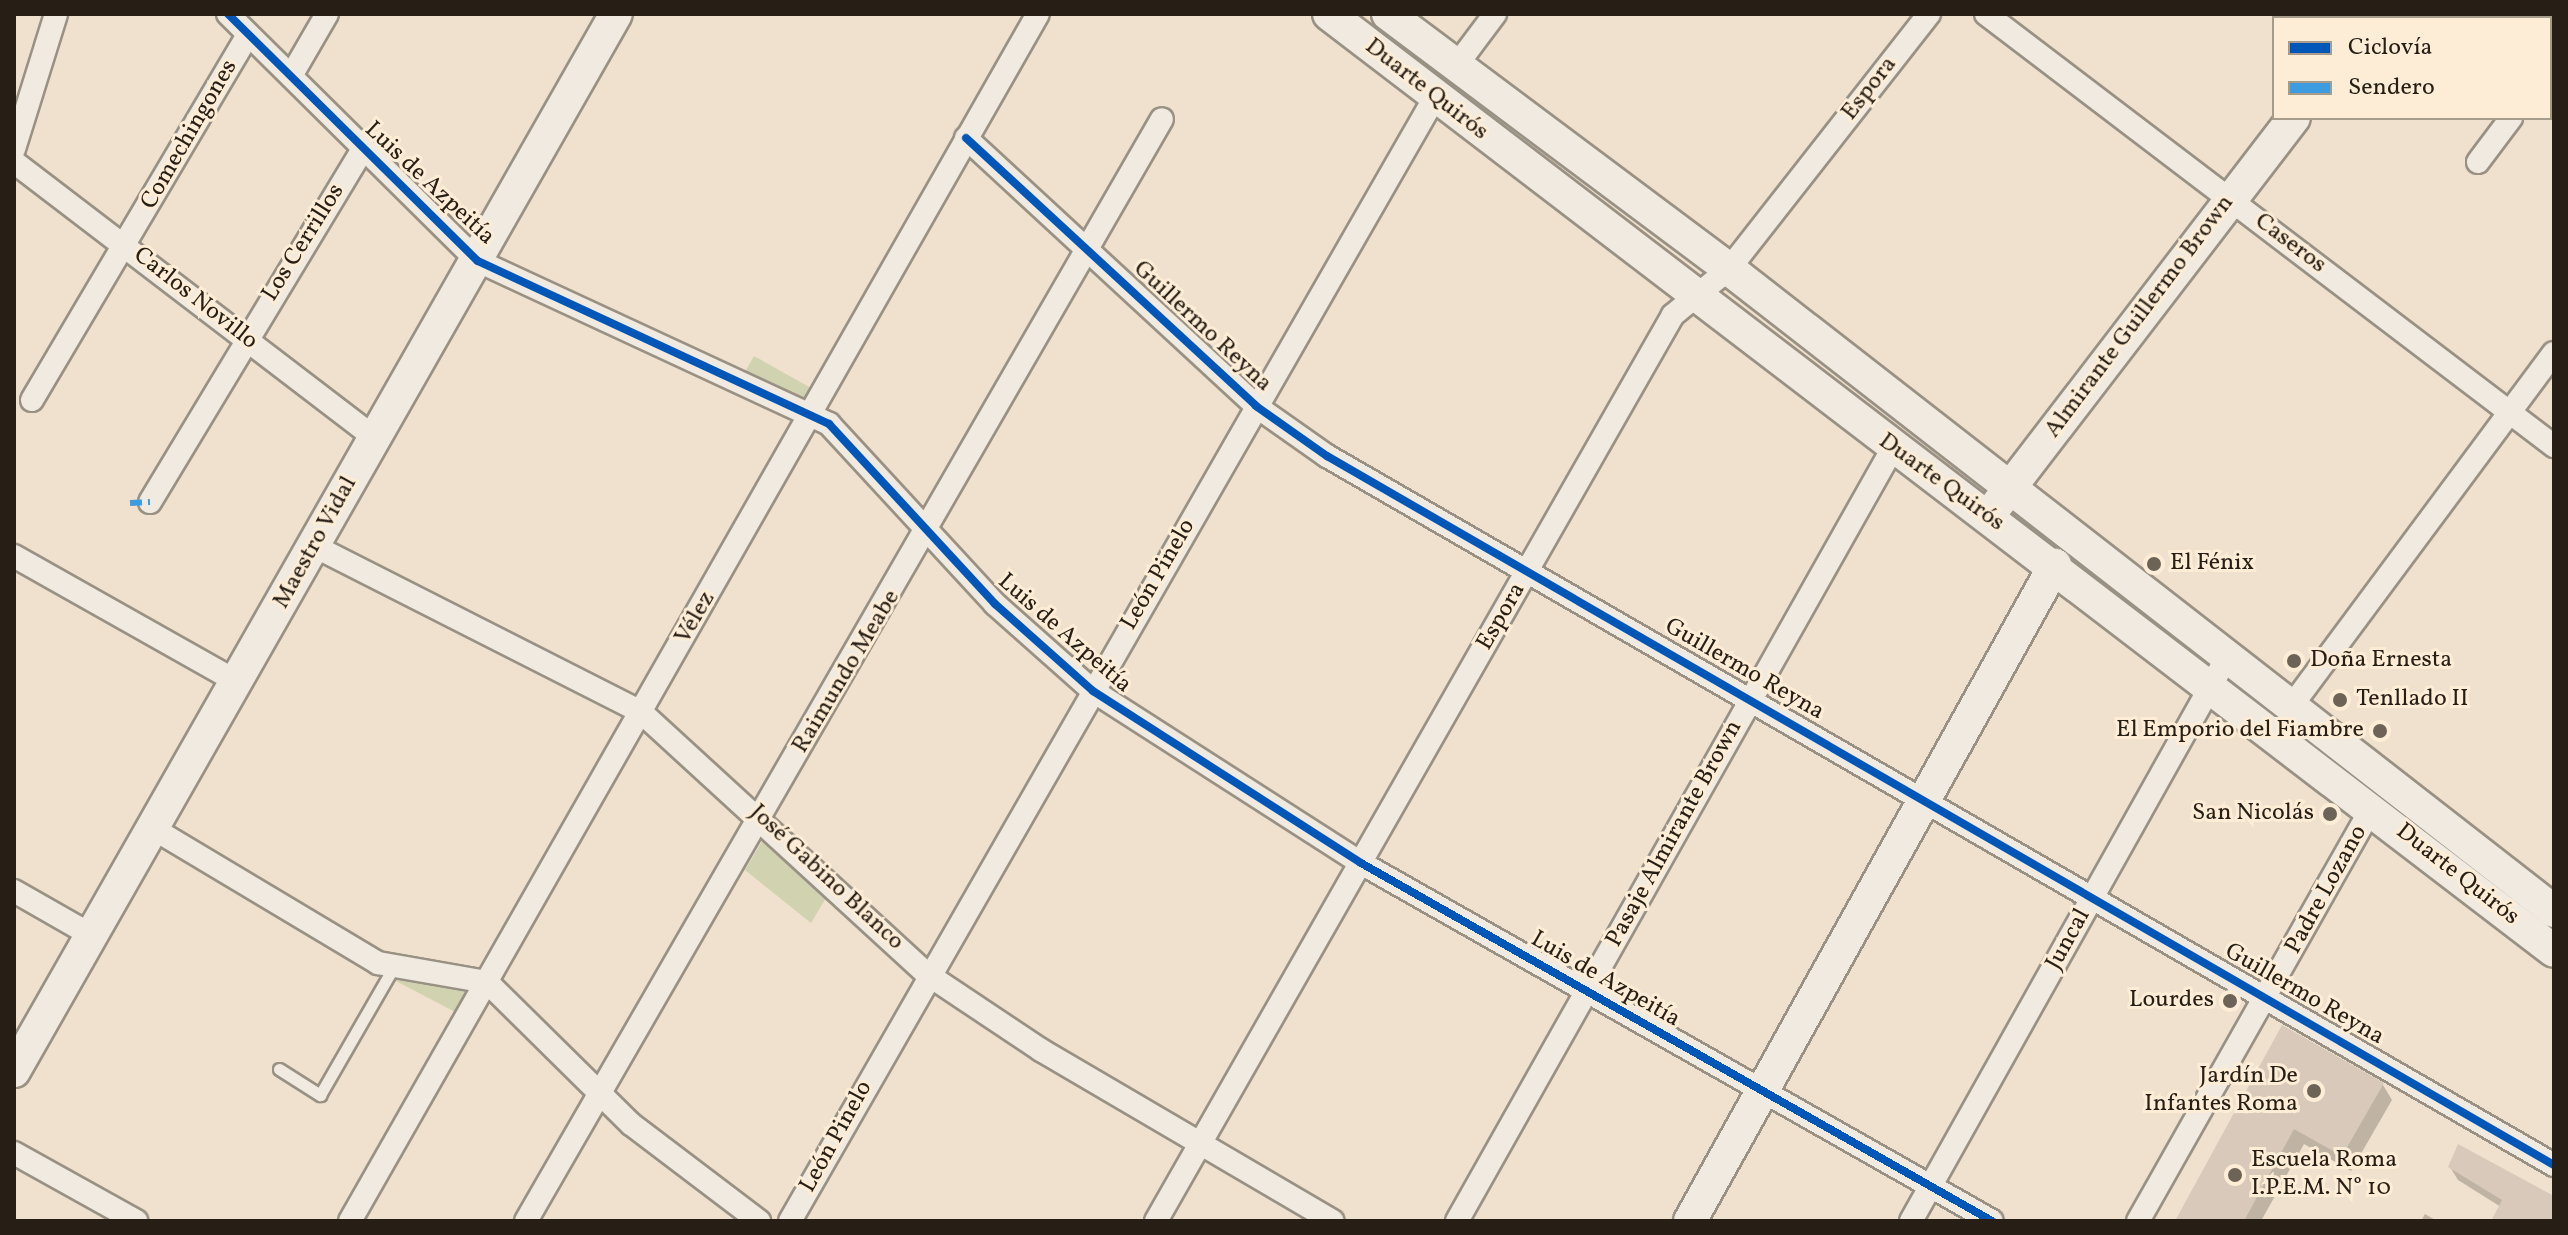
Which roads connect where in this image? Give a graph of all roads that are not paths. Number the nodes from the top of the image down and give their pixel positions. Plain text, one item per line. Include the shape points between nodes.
1 (56, 14) edge
2 (228, 14) edge
3 (327, 14) edge
4 (616, 14) edge
5 (1038, 14) edge
6 (1329, 14) edge
7 (1388, 14) edge
8 (1495, 14) edge
9 (1929, 14) edge
10 (1986, 14) edge
11 (248, 35) junction
12 (1456, 66) junction
13 (291, 76) junction
14 (1435, 97) junction
15 (20, 101) edge
16 (1162, 119) dead end
17 (2292, 120) edge
18 (2510, 120) edge
19 (966, 138) junction
20 (14, 149) edge
21 (362, 150) junction
22 (14, 162) edge
23 (2478, 162) dead end
24 (2230, 199) junction
25 (125, 245) junction
26 (1088, 251) junction
27 (478, 261) junction
28 (1729, 269) junction
29 (1690, 296) junction
30 (245, 338) junction
31 (2554, 353) edge
32 (32, 400) dead end
33 (1256, 406) junction
34 (2509, 412) junction
35 (814, 416) junction
36 (375, 438) junction
37 (2554, 446) edge
38 (1893, 448) junction
39 (2009, 489) junction
40 (150, 502) dead end
41 (1988, 517) junction
42 (928, 534) junction
43 (314, 546) junction
44 (14, 556) edge
45 (2055, 565) junction
46 (1529, 570) junction
47 (2217, 672) junction
48 (238, 682) junction
49 (1093, 691) junction
50 (1752, 697) junction
51 (2290, 708) junction
52 (641, 712) junction
53 (1926, 799) junction
54 (2372, 808) junction
55 (761, 817) junction
56 (154, 829) junction
57 (1361, 863) junction
58 (14, 891) edge
59 (2094, 895) junction
60 (2554, 911) edge
61 (93, 936) junction
62 (2552, 944) edge
63 (393, 968) junction
64 (927, 974) junction
65 (487, 982) junction
66 (1586, 992) junction
67 (2267, 996) junction
68 (279, 1069) dead end
69 (14, 1071) edge
70 (1763, 1094) junction
71 (598, 1096) junction
72 (1200, 1145) junction
73 (14, 1153) edge
74 (2554, 1165) edge
75 (1930, 1186) junction
76 (136, 1221) edge
77 (350, 1221) edge
78 (526, 1221) edge
79 (759, 1221) edge
80 (790, 1221) edge
81 (1156, 1221) edge
82 (1332, 1221) edge
83 (1457, 1221) edge
84 (1690, 1221) edge
85 (1911, 1221) edge
86 (1992, 1221) edge
87 (2138, 1221) edge

1 - 15 street
2 - 11 street, Luis de Azpeitía
3 - 13 street
4 - 27 main road, Maestro Vidal
5 - 19 street, Vélez
6 - 14 main road, Duarte Quirós
7 - 12 main road, Duarte Quirós
8 - 12 street
9 - 28 street, Espora
10 - 24 street, Caseros
11 - 13 street, Luis de Azpeitía
11 - 25 street, Comechingones
12 - 28 main road, Duarte Quirós
13 - 21 street, Luis de Azpeitía
14 - 29 main road, Duarte Quirós
14 - 33 street, León Pinelo
15 - 20 street
16 - 26 street, Raimundo Meabe
17 - 24 main road, Almirante Guillermo Brown
18 - 23 street
19 - 26 street, Guillermo Reyna
19 - 35 street, Vélez
21 - 27 street, Luis de Azpeitía
21 - 30 street, Los Cerrillos
22 - 25 street, Carlos Novillo
24 - 34 street, Caseros
24 - 39 main road, Almirante Guillermo Brown
25 - 30 street, Carlos Novillo
25 - 32 street, Comechingones
26 - 33 street, Guillermo Reyna
26 - 42 street, Raimundo Meabe
27 - 35 street, Luis de Azpeitía
27 - 36 main road, Maestro Vidal
28 - 29 street, Espora
28 - 39 main road, Duarte Quirós
29 - 38 main road, Duarte Quirós
29 - 46 street, Espora
30 - 36 street, Carlos Novillo
30 - 40 street, Los Cerrillos
31 - 34 street
33 - 46 street, Guillermo Reyna via 1367,481
33 - 49 street, León Pinelo
34 - 37 street, Caseros
34 - 51 street
35 - 42 street, Luis de Azpeitía
35 - 52 street, Vélez
36 - 43 main road, Maestro Vidal
38 - 41 main road, Duarte Quirós
38 - 50 street, Pasaje Almirante Brown
39 - 41 main road, Almirante Guillermo Brown
39 - 47 main road, Duarte Quirós
41 - 45 main road, Duarte Quirós
42 - 49 street, Luis de Azpeitía
42 - 55 street, Raimundo Meabe
43 - 48 main road, Maestro Vidal
43 - 52 street, José Gabino Blanco
44 - 48 street
45 - 47 main road, Duarte Quirós
45 - 53 main road
46 - 50 street, Guillermo Reyna
46 - 57 street, Espora
47 - 51 main road, Duarte Quirós
47 - 54 main road, Duarte Quirós
47 - 59 street, Juncal
48 - 56 main road, Maestro Vidal
49 - 57 street, Luis de Azpeitía
49 - 64 street, León Pinelo
50 - 53 street, Guillermo Reyna
50 - 66 street, Pasaje Almirante Brown
51 - 60 main road, Duarte Quirós
52 - 55 street, José Gabino Blanco
52 - 65 street, Vélez
53 - 59 street, Guillermo Reyna
53 - 70 main road
54 - 62 main road, Duarte Quirós
54 - 67 street, Padre Lozano
55 - 64 street, José Gabino Blanco
55 - 71 street, Raimundo Meabe
56 - 61 main road, Maestro Vidal
56 - 63 street
57 - 66 street, Luis de Azpeitía
57 - 72 street, Espora
58 - 61 street
59 - 67 street, Guillermo Reyna
59 - 75 street, Juncal
61 - 69 main road, Maestro Vidal
63 - 65 street
63 - 68 lane via 320,1095
64 - 72 street, José Gabino Blanco
64 - 80 street, León Pinelo
65 - 71 street
65 - 77 street, Vélez
66 - 70 street, Luis de Azpeitía
66 - 83 street, Pasaje Almirante Brown
67 - 74 street, Guillermo Reyna
67 - 87 street, Padre Lozano
70 - 75 street, Luis de Azpeitía
70 - 84 main road
71 - 78 street, Raimundo Meabe
71 - 79 street
72 - 81 street, Espora
72 - 82 street, José Gabino Blanco
73 - 76 street
75 - 85 street, Juncal
75 - 86 street, Luis de Azpeitía

